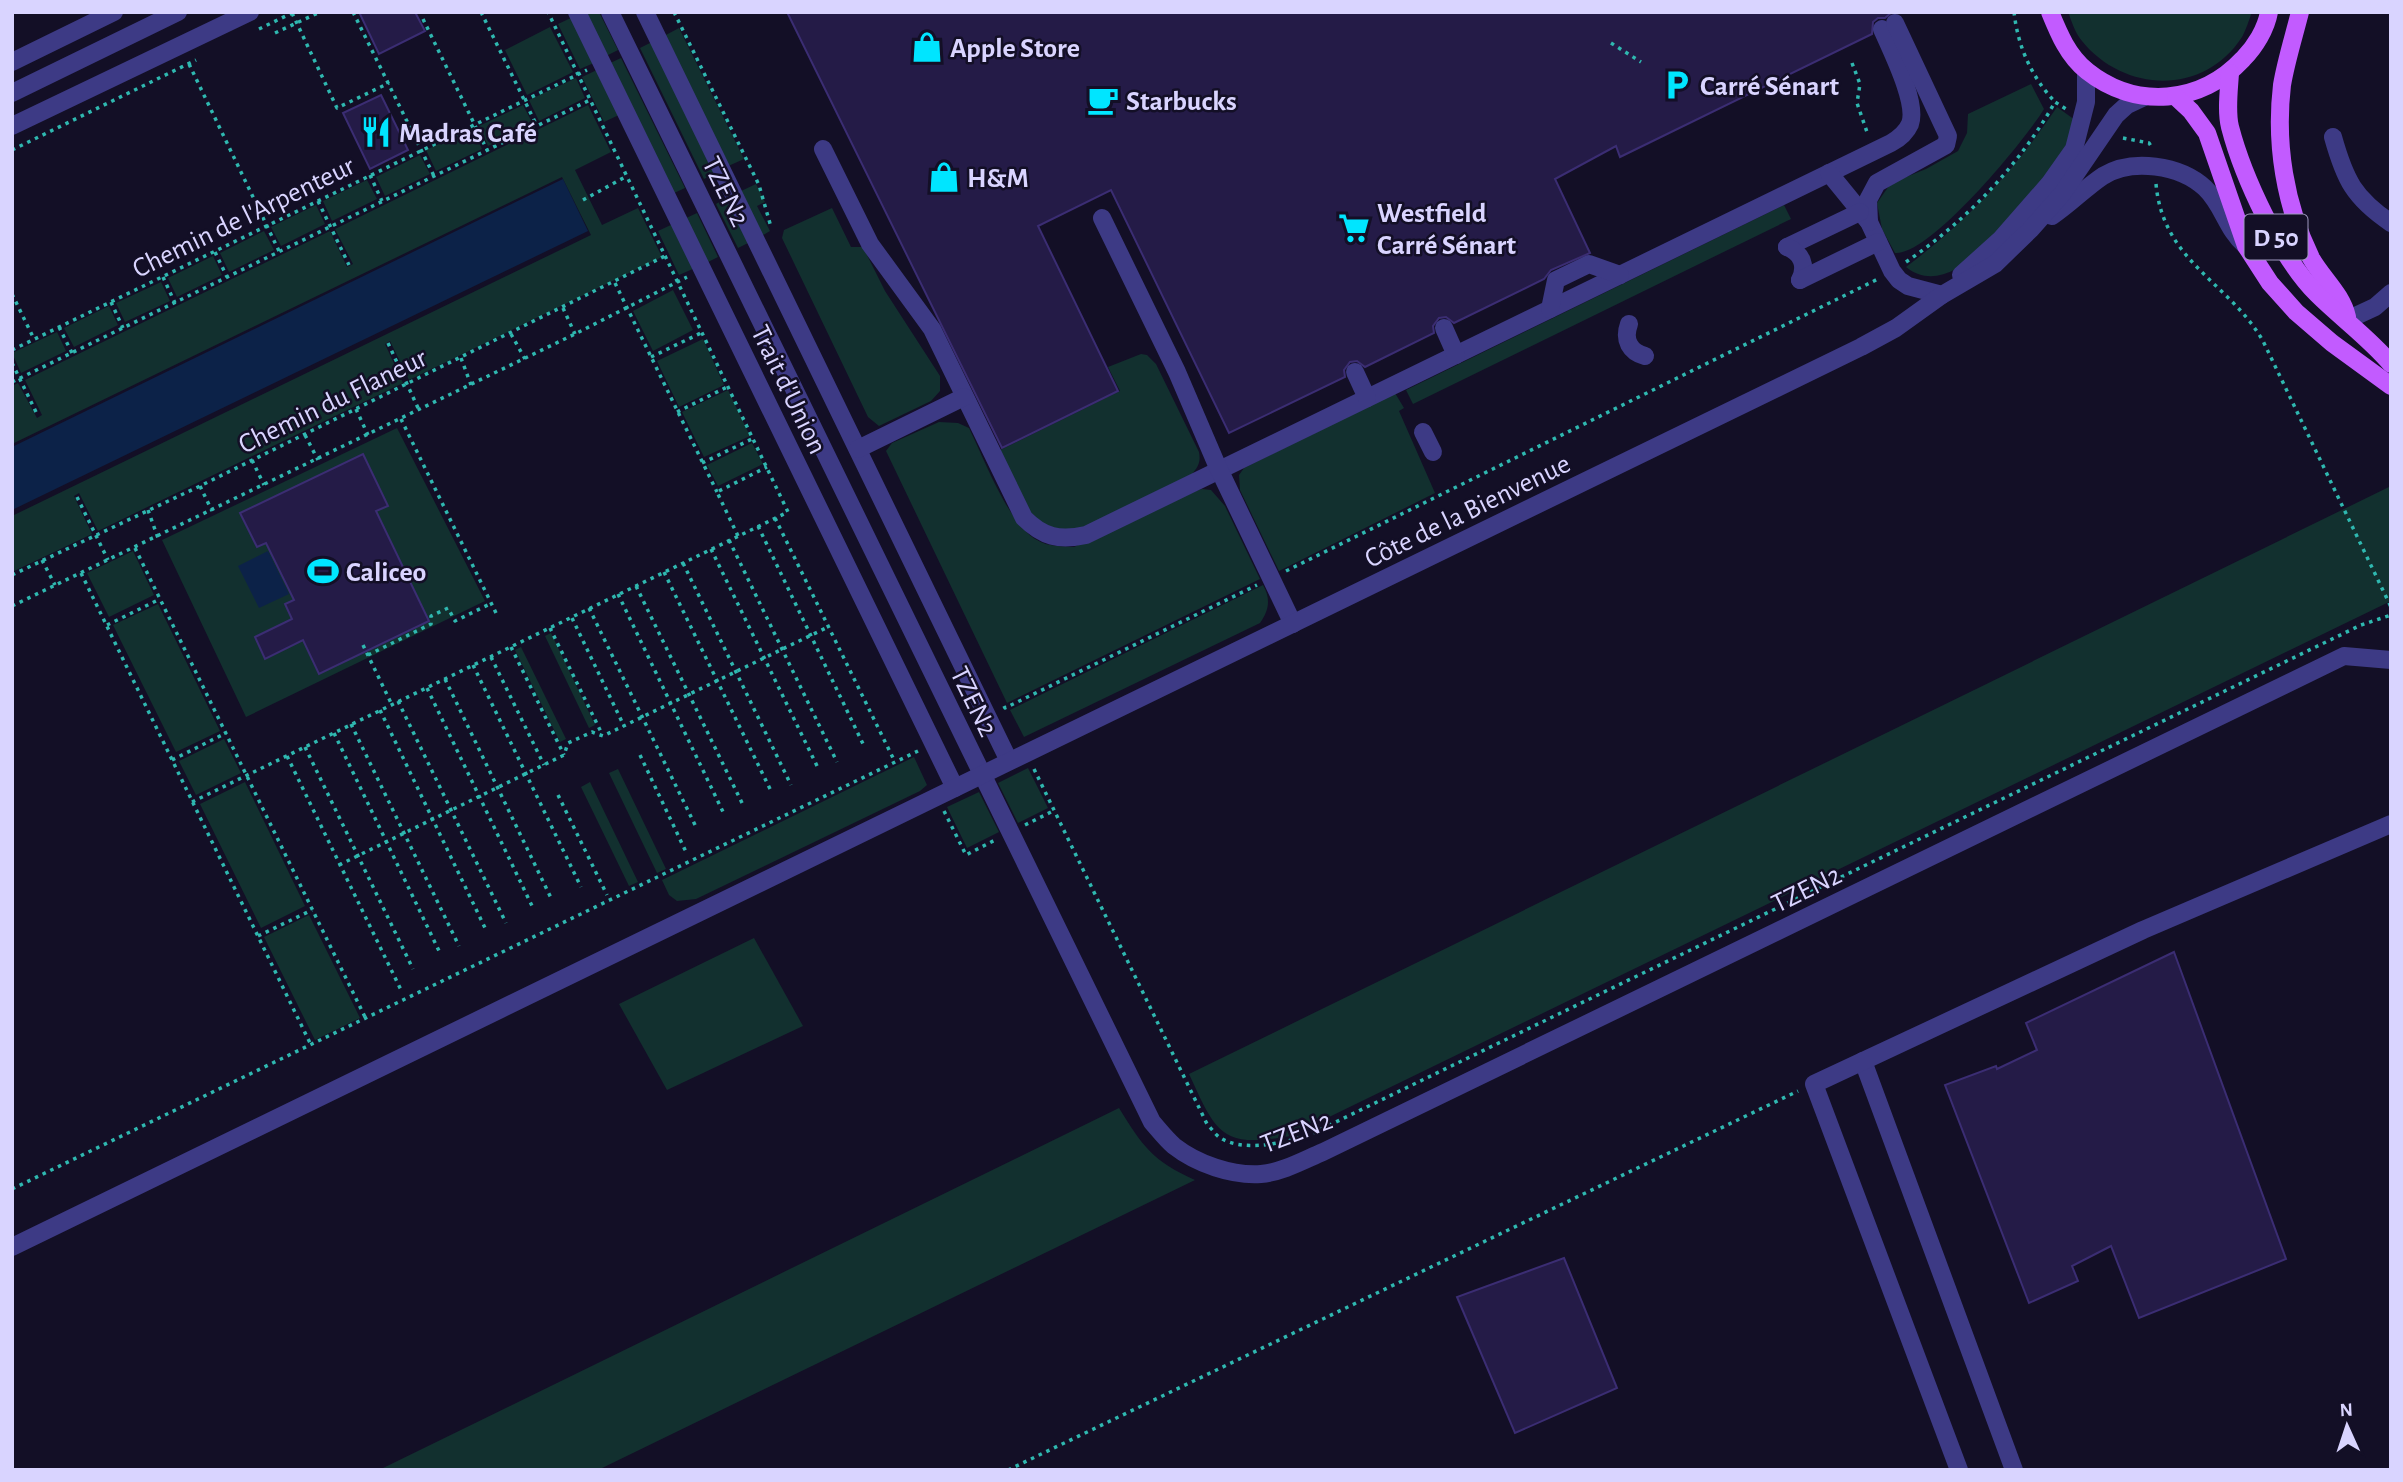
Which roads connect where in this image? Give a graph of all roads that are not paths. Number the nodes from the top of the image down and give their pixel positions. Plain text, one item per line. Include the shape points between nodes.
1 (114, 12) edge
2 (178, 12) edge
3 (250, 12) edge
4 (577, 12) edge
5 (610, 12) edge
6 (645, 12) edge
7 (2050, 12) edge
8 (2269, 12) edge
9 (2300, 12) edge
10 (228, 17) edge
11 (12, 62) edge
12 (2086, 70) junction
13 (2230, 74) junction
14 (12, 93) edge
15 (2144, 97) junction
16 (2176, 97) junction
17 (12, 126) edge
18 (2333, 137) dead end
19 (823, 149) dead end
20 (1829, 173) junction
21 (1864, 217) junction
22 (1102, 218) dead end
23 (2391, 223) edge
24 (2031, 229) junction
25 (1878, 242) junction
26 (2246, 246) junction
27 (2391, 293) edge
28 (1942, 296) junction
29 (2347, 320) junction
30 (1629, 324) dead end
31 (1444, 328) dead end
32 (1456, 355) junction
33 (1645, 356) dead end
34 (2391, 364) edge
35 (1355, 372) dead end
36 (2391, 386) edge
37 (964, 397) junction
38 (1367, 398) junction
39 (1423, 432) dead end
40 (858, 449) junction
41 (1433, 452) dead end
42 (1219, 470) junction
43 (1293, 624) junction
44 (2391, 660) edge
45 (1009, 761) junction
46 (981, 775) junction
47 (956, 788) junction
48 (2391, 824) edge
49 (1863, 1061) junction
50 (12, 1247) edge
51 (1959, 1470) edge
52 (2014, 1470) edge

1 - 11 street
2 - 14 street
3 - 10 street
4 - 47 street, Trait d'Union
5 - 46 street, TZEN2
6 - 40 street, Trait d'Union
7 - 12 main road via 2063,44
8 - 13 main road via 2252,50
9 - 29 main road, D 50 via 2282,85 2280,149 2287,194 2299,229 2312,259 2344,304
10 - 17 street
12 - 15 main road via 2113,88
12 - 28 street, Côte de la Bienvenue via 2087,102 2074,149 2001,239
13 - 16 main road via 2204,89
13 - 29 main road, D 50 via 2230,125 2275,235 2293,267
15 - 16 main road
15 - 24 street, Côte de la Bienvenue via 2116,115 2062,194
16 - 26 main road, D 50 via 2207,133
18 - 23 street via 2342,171 2353,189
19 - 37 street via 870,244 932,329
20 - 21 street
20 - 21 street via 1904,135 1911,121 1889,26 1948,136 1946,145 1932,155 1877,183
20 - 32 street
21 - 25 street
21 - 25 street via 1787,247 1802,260 1800,281
22 - 42 street
24 - 26 street via 2105,175 2137,166 2155,167 2171,169 2205,188 2235,237
24 - 28 street, Côte de la Bienvenue via 1995,264
25 - 28 street via 1892,271 1908,286
26 - 36 main road, D 50 via 2296,312
27 - 29 street via 2375,307
28 - 43 street, Côte de la Bienvenue via 1861,347
29 - 34 main road, D 50
30 - 33 street via 1629,344
31 - 32 street
32 - 38 street
35 - 38 street
37 - 40 street
37 - 42 street via 1024,518 1037,531 1053,537 1086,536
38 - 42 street
39 - 41 street
40 - 45 street, Trait d'Union
42 - 43 street
43 - 45 street, Côte de la Bienvenue
44 - 46 street, TZEN2 via 2344,656 1323,1152 1262,1174 1227,1171 1200,1161 1174,1146 1152,1122
45 - 46 street, Côte de la Bienvenue
46 - 47 street, Côte de la Bienvenue
47 - 50 street, Côte de la Bienvenue
48 - 49 street via 2143,930
49 - 51 street via 1814,1084
49 - 52 street

